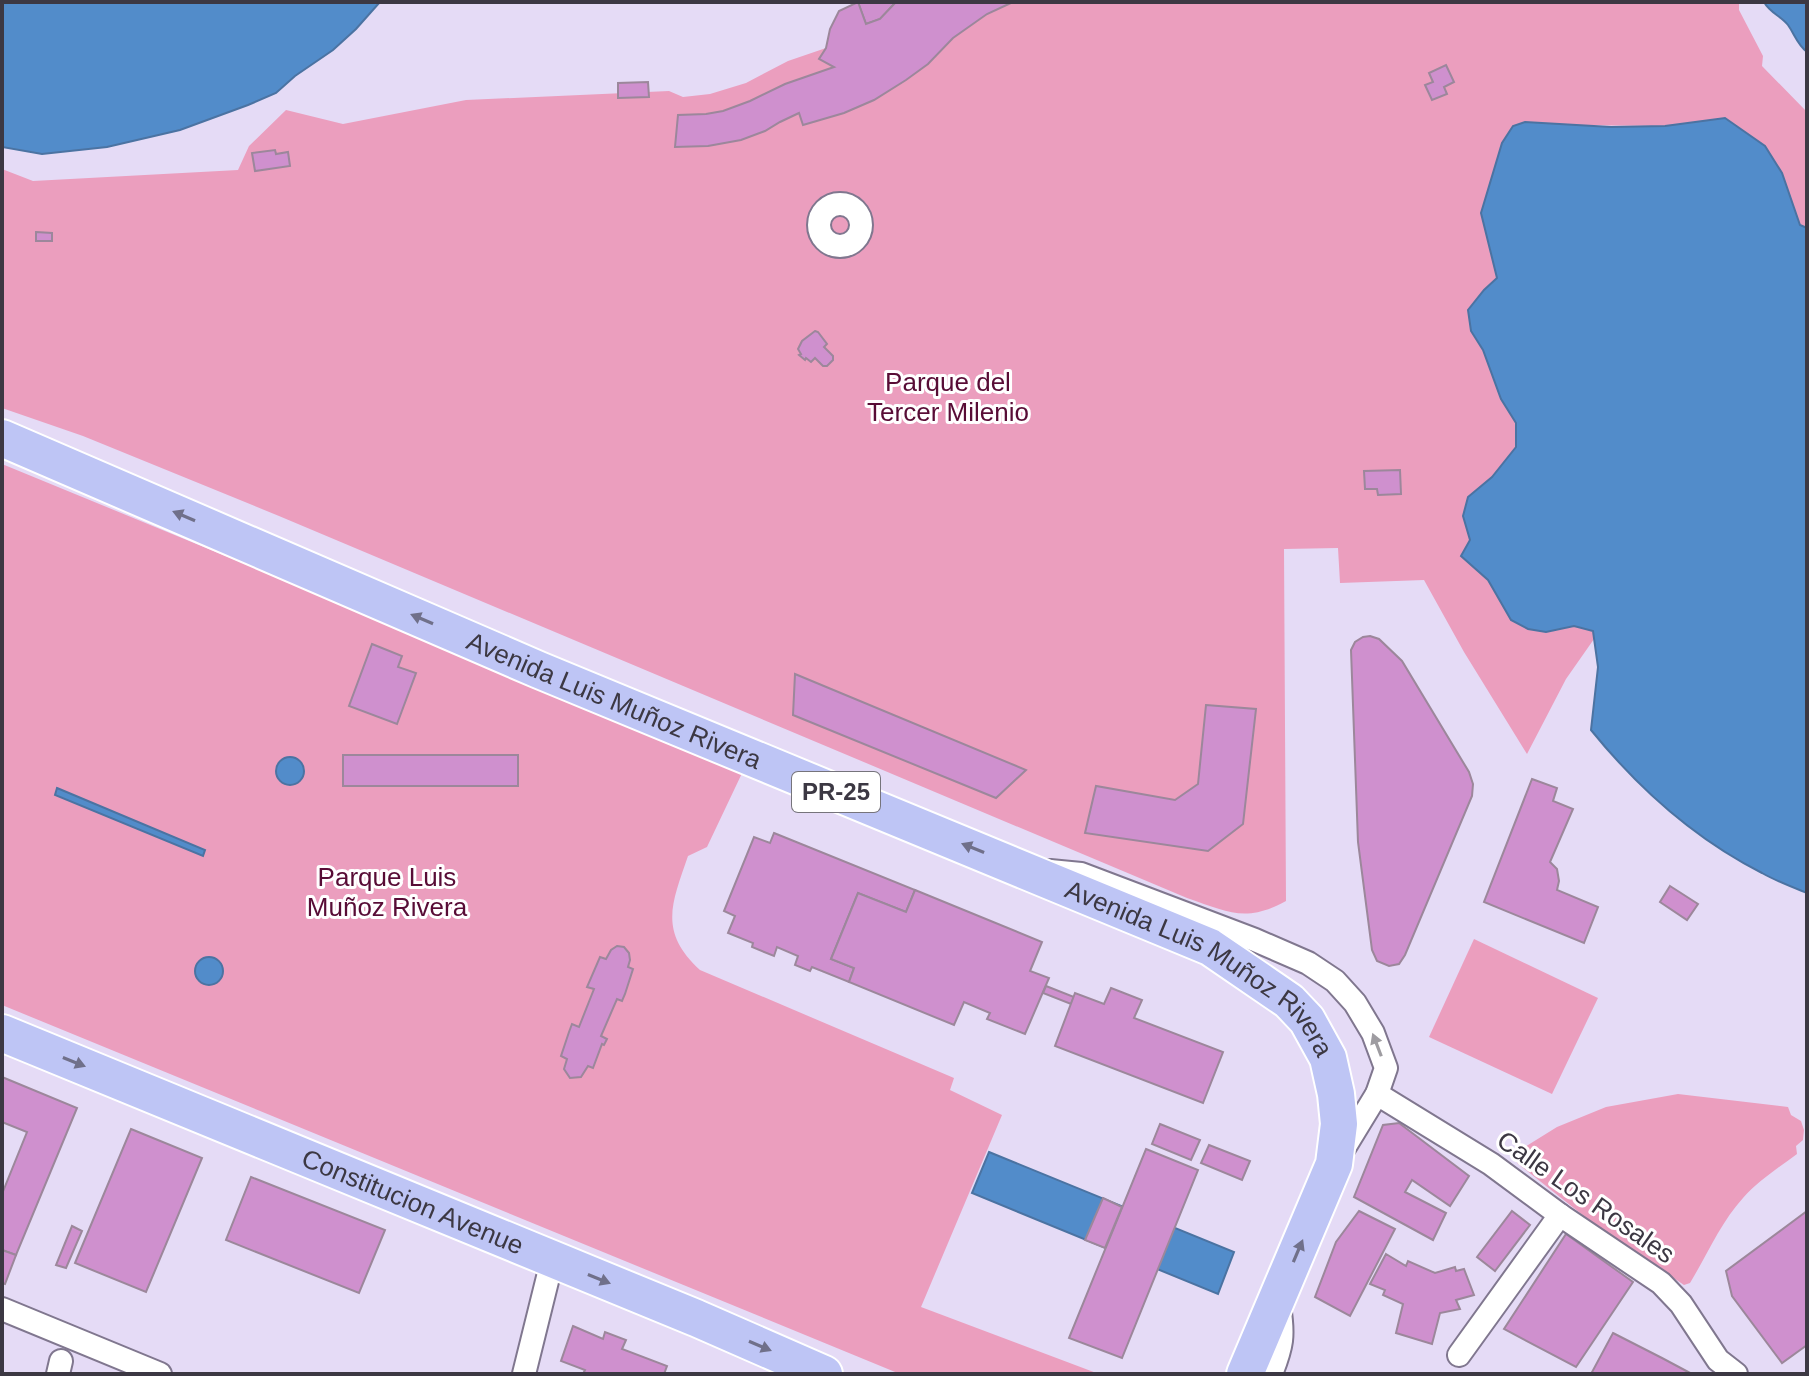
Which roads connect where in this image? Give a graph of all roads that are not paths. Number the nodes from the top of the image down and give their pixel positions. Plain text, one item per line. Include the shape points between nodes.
1 (2, 438) edge
2 (1023, 868) junction
3 (2, 1033) edge
4 (1377, 1094) junction
5 (1334, 1164) junction
6 (1560, 1215) junction
7 (552, 1261) junction
8 (1278, 1298) junction
9 (2, 1309) edge
10 (1459, 1355) dead end
11 (160, 1374) edge
12 (524, 1374) edge
13 (824, 1374) edge
14 (1245, 1374) edge
15 (1271, 1374) edge
16 (1736, 1374) edge

2 -> 1 main road, Avenida Luis Muñoz Rivera / PR-25 via 539,670
4 -> 2 street via 1386,1068 1373,1033 1335,981 1308,963 1081,874
2 - 5 main road, Avenida Luis Muñoz Rivera / PR-25 via 1210,947 1289,1001 1307,1020 1328,1058 1339,1124
3 -> 7 main road, Constitucion Avenue
4 - 5 street
4 - 6 street, Calle Los Rosales via 1491,1164
8 -> 5 main road, Avenida Luis Muñoz Rivera / PR-25
6 - 10 street
6 - 16 street, Calle Los Rosales via 1661,1283 1718,1360
7 - 12 street
7 -> 13 main road, Constitucion Avenue
8 - 14 main road, Avenida Luis Muñoz Rivera / PR-25
8 - 15 street via 1283,1327
9 - 11 street

